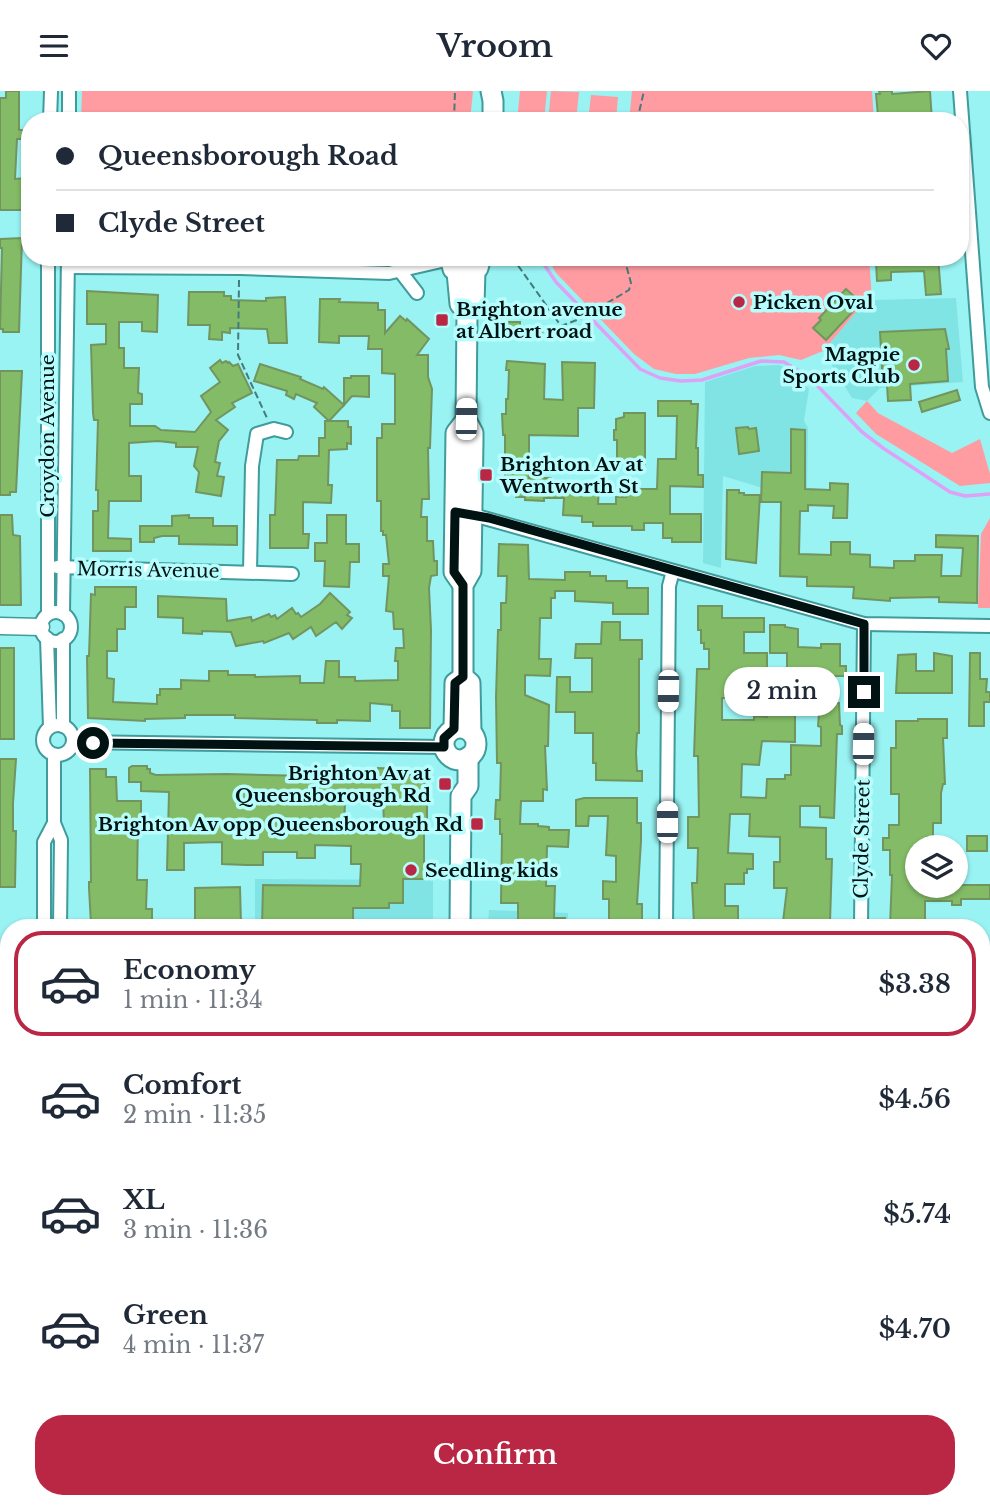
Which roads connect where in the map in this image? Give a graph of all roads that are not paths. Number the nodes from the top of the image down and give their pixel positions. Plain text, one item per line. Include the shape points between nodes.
1 (51, 91) edge
2 (69, 91) edge
3 (960, 91) edge
4 (491, 92) edge
5 (50, 112) edge
6 (69, 112) edge
7 (484, 112) edge
8 (493, 112) edge
9 (961, 112) edge
10 (969, 222) edge
11 (48, 266) edge
12 (68, 266) edge
13 (183, 266) edge
14 (439, 266) edge
15 (463, 266) edge
16 (400, 271) junction
17 (417, 293) dead end
18 (990, 308) edge
19 (975, 309) junction
20 (990, 413) edge
21 (47, 419) junction
22 (66, 420) junction
23 (286, 432) dead end
24 (464, 512) junction
25 (47, 566) junction
26 (65, 568) junction
27 (673, 571) junction
28 (250, 572) junction
29 (292, 574) dead end
30 (63, 614) junction
31 (864, 624) junction
32 (0, 626) edge
33 (45, 626) junction
34 (990, 626) edge
35 (63, 639) junction
36 (56, 727) junction
37 (462, 730) junction
38 (73, 742) junction
39 (456, 754) junction
40 (54, 755) junction
41 (54, 823) junction
42 (44, 919) edge
43 (60, 919) edge
44 (460, 919) edge
45 (666, 919) edge
46 (861, 919) edge

1 - 5 street
2 - 6 street
3 - 9 street
4 - 7 main road
4 - 8 main road
10 - 19 street
11 - 21 street, Croydon Avenue
12 - 22 street, Croydon Avenue
13 - 16 street
14 - 16 street
15 - 24 main road via 474,305 467,313 466,419 456,433
16 - 17 street
18 - 19 street
19 - 20 street via 982,387
21 - 22 street
21 - 25 street, Croydon Avenue
22 - 26 street, Croydon Avenue
23 - 28 street via 272,429 257,434
24 - 27 street
24 - 37 main road via 454,572 463,585 463,677 455,683
25 - 26 street, Morris Avenue
25 - 33 street, Croydon Avenue
26 - 28 street, Morris Avenue
26 - 30 street, Croydon Avenue
27 - 31 street
27 - 45 street via 669,586
28 - 29 street, Morris Avenue
30 - 33 street via 55,612
30 - 35 street via 71,624
31 - 34 street
31 - 46 street, Clyde Street
32 - 33 street
33 - 35 street via 55,641
33 - 36 street, Croydon Avenue
35 - 36 street
36 - 38 street via 69,730
36 - 40 street via 44,734 43,743
37 - 39 main road via 444,738
37 - 39 main road via 476,745
38 - 39 street
38 - 40 street via 66,753
39 - 44 main road via 468,786 461,796
40 - 41 street
41 - 42 street via 44,842
41 - 43 street via 61,840

